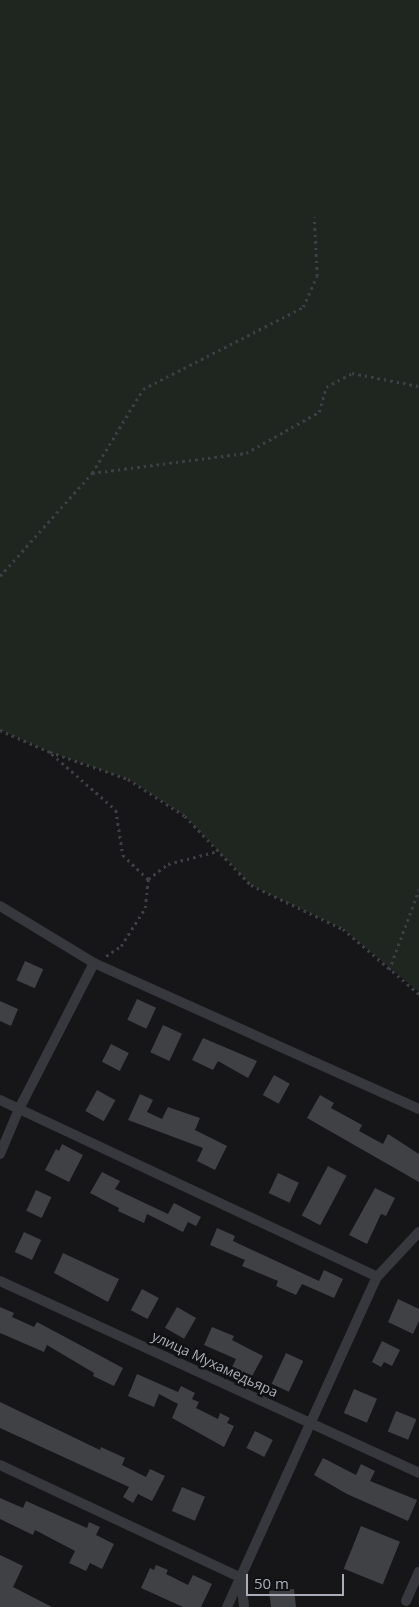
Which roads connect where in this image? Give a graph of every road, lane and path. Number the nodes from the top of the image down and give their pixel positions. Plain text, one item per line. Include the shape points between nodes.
1 (314, 217) dead end
2 (419, 386) edge
3 (92, 473) junction
4 (0, 576) edge
5 (0, 730) edge
6 (50, 752) junction
7 (218, 851) junction
8 (148, 880) junction
9 (419, 889) edge
10 (0, 906) edge
11 (94, 963) junction
12 (389, 970) junction
13 (419, 994) edge
14 (0, 1100) edge
15 (19, 1109) junction
16 (419, 1109) edge
17 (0, 1154) edge
18 (419, 1232) edge
19 (377, 1277) junction
20 (0, 1281) edge
21 (311, 1423) junction
22 (0, 1465) edge
23 (419, 1473) edge
24 (419, 1572) edge
25 (240, 1578) junction
26 (406, 1601) dead end
27 (227, 1607) edge
28 (244, 1607) edge

1 - 3 path via 317,276 303,307 142,389
2 - 3 path via 352,373 326,387 319,412 246,453
3 - 4 path
5 - 6 path
6 - 7 path via 128,779 185,816
6 - 8 path via 116,810 123,855
7 - 8 path via 168,864
7 - 12 path via 251,886 343,929
8 - 11 path via 145,908 121,946
9 - 12 path
10 - 11 street
11 - 15 street
11 - 16 street
12 - 13 path
14 - 15 street
15 - 17 street
15 - 19 street
18 - 19 street
19 - 21 street
20 - 21 street, улица Мухамедьяра
21 - 23 street, улица Мухамедьяра
21 - 25 street
22 - 25 street
24 - 26 street
25 - 27 street
25 - 28 street

